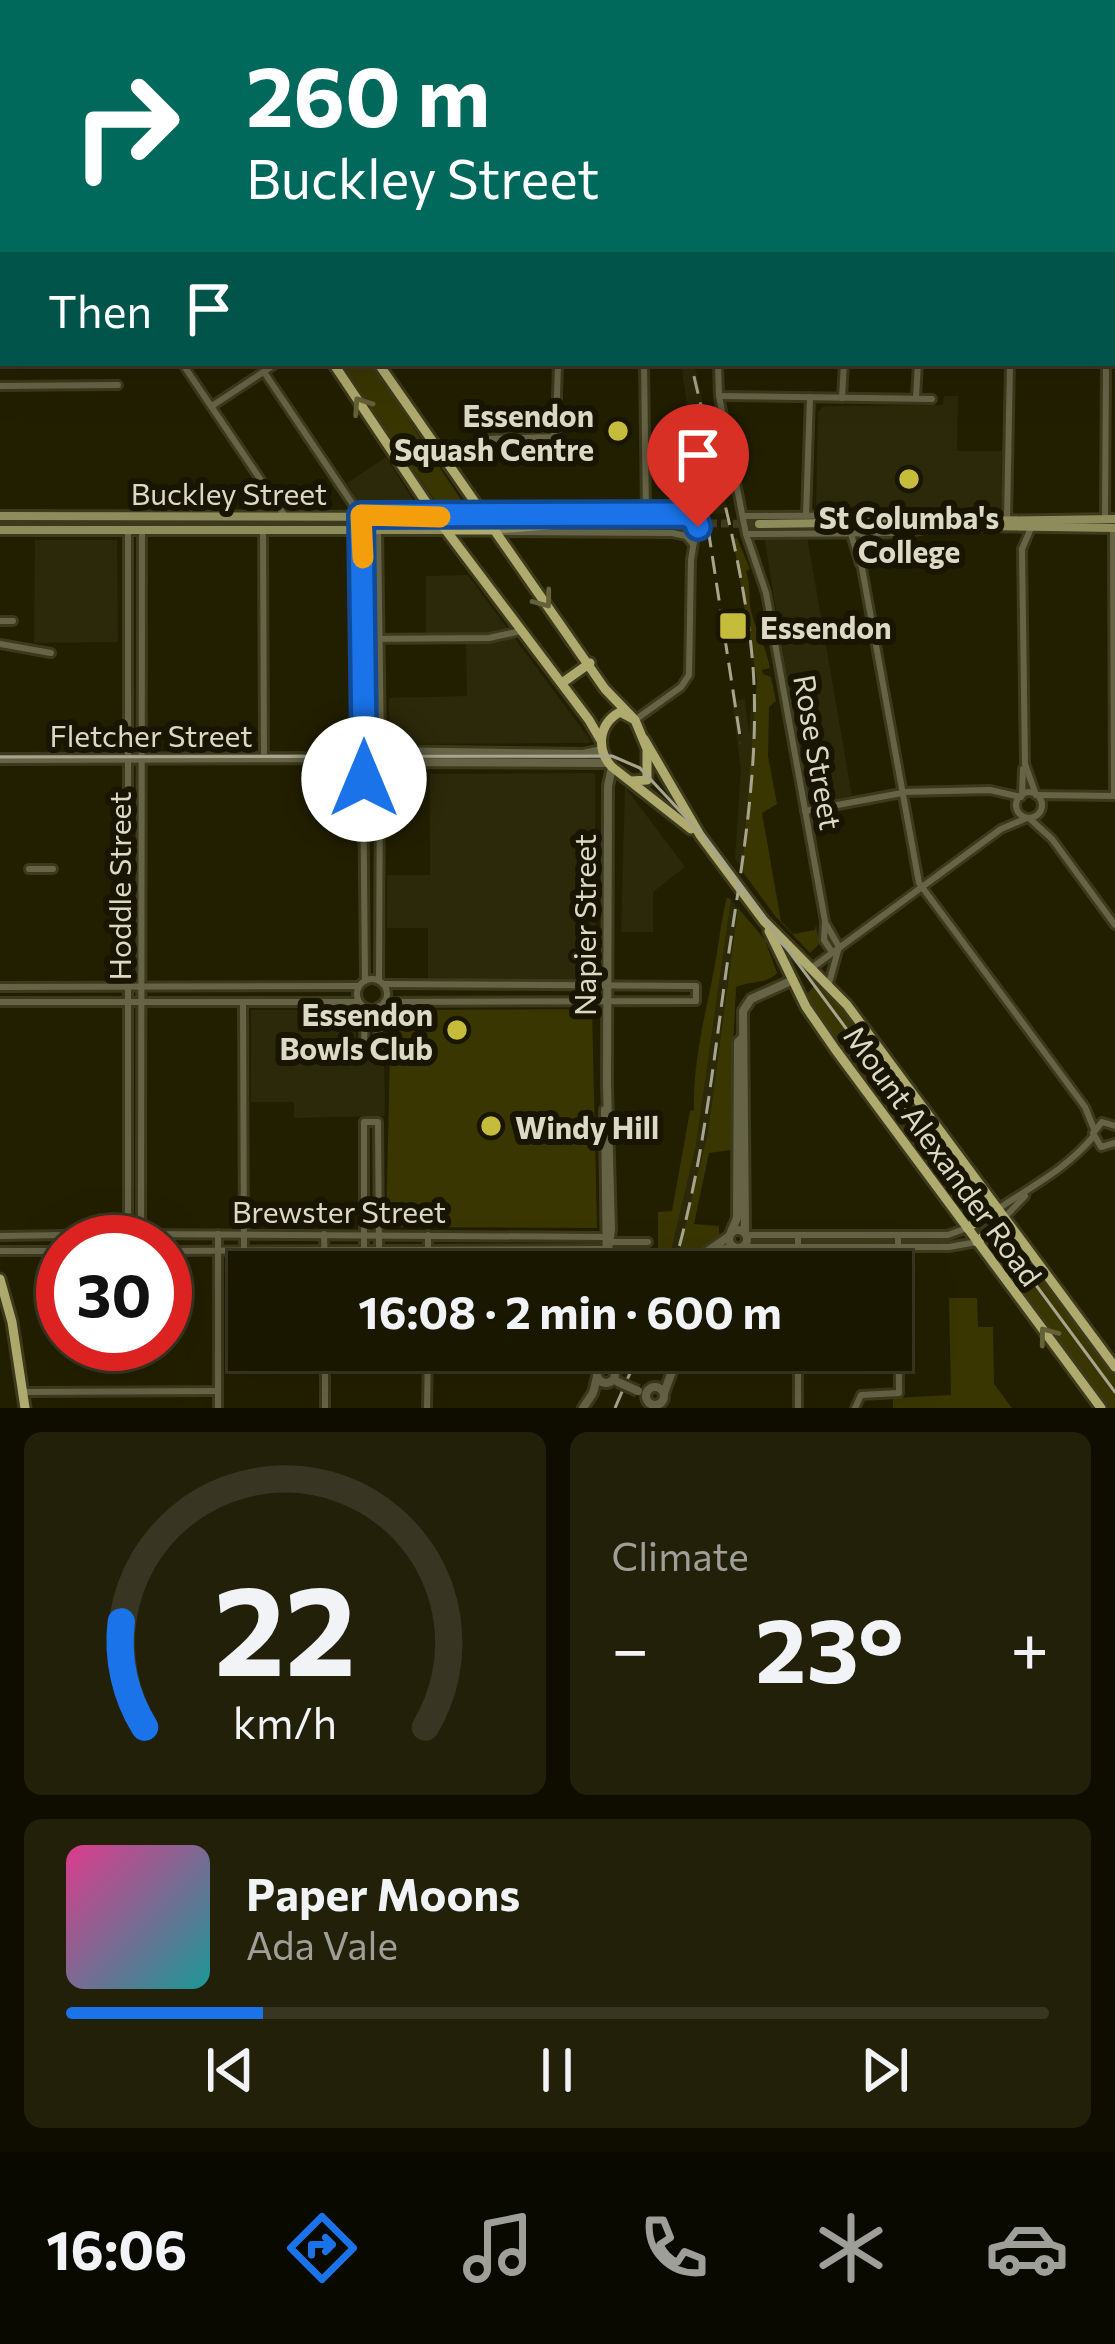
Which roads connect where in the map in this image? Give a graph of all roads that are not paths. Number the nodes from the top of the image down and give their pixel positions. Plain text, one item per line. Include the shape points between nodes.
1 (863, 0) edge
2 (916, 0) edge
3 (1054, 0) edge
4 (1065, 0) edge
5 (184, 366) edge
6 (273, 366) edge
7 (335, 366) edge
8 (384, 366) edge
9 (558, 366) edge
10 (644, 366) edge
11 (718, 366) edge
12 (844, 366) edge
13 (918, 366) edge
14 (1010, 366) edge
15 (1106, 366) edge
16 (264, 372) junction
17 (118, 385) dead end
18 (0, 386) edge
19 (719, 396) junction
20 (810, 397) junction
21 (842, 398) junction
22 (916, 398) junction
23 (932, 399) dead end
24 (212, 406) junction
25 (448, 466) junction
26 (646, 514) junction
27 (285, 515) junction
28 (361, 515) junction
29 (0, 516) edge
30 (141, 516) junction
31 (263, 516) junction
32 (482, 516) junction
33 (806, 516) junction
34 (378, 517) junction
35 (436, 517) junction
36 (530, 517) junction
37 (979, 520) junction
38 (602, 522) junction
39 (914, 523) junction
40 (1111, 523) edge
41 (685, 524) tunnel mouth
42 (759, 524) tunnel mouth
43 (1010, 524) junction
44 (745, 525) junction
45 (936, 526) junction
46 (1030, 528) junction
47 (0, 530) edge
48 (128, 530) junction
49 (142, 530) junction
50 (263, 530) junction
51 (285, 530) junction
52 (363, 530) junction
53 (378, 530) junction
54 (446, 530) junction
55 (491, 530) junction
56 (850, 533) junction
57 (863, 533) junction
58 (694, 547) junction
59 (1022, 549) junction
60 (862, 568) junction
61 (0, 621) edge
62 (13, 621) dead end
63 (521, 630) junction
64 (378, 638) junction
65 (363, 639) junction
66 (0, 644) edge
67 (51, 652) dead end
68 (590, 663) junction
69 (562, 683) junction
70 (634, 719) junction
71 (644, 739) junction
72 (601, 745) junction
73 (363, 749) junction
74 (381, 751) junction
75 (128, 758) junction
76 (142, 758) junction
77 (264, 758) junction
78 (302, 758) junction
79 (0, 759) edge
80 (1025, 764) junction
81 (610, 765) junction
82 (362, 767) junction
83 (381, 767) junction
84 (632, 782) junction
85 (902, 793) junction
86 (1036, 795) junction
87 (1021, 796) junction
88 (1064, 796) junction
89 (1115, 796) edge
90 (1042, 806) junction
91 (1017, 808) junction
92 (805, 811) junction
93 (1029, 818) junction
94 (1001, 829) junction
95 (700, 835) junction
96 (1052, 839) junction
97 (29, 869) dead end
98 (52, 869) dead end
99 (921, 887) junction
100 (764, 920) junction
101 (1115, 925) edge
102 (836, 949) junction
103 (812, 967) junction
104 (794, 980) junction
105 (381, 983) junction
106 (829, 983) junction
107 (362, 984) junction
108 (0, 987) edge
109 (607, 987) junction
110 (128, 988) junction
111 (142, 988) junction
112 (242, 988) junction
113 (128, 1001) junction
114 (142, 1001) junction
115 (607, 1001) junction
116 (0, 1002) edge
117 (242, 1002) junction
118 (381, 1004) junction
119 (362, 1005) junction
120 (1085, 1107) junction
121 (1111, 1123) edge
122 (1093, 1133) junction
123 (1110, 1148) edge
124 (1077, 1156) junction
125 (742, 1204) junction
126 (1001, 1213) junction
127 (128, 1215) edge
128 (142, 1215) edge
129 (967, 1228) junction
130 (218, 1234) junction
131 (243, 1234) junction
132 (324, 1234) junction
133 (364, 1234) junction
134 (379, 1234) junction
135 (428, 1234) junction
136 (730, 1234) junction
137 (746, 1234) junction
138 (192, 1235) edge
139 (798, 1235) junction
140 (898, 1235) junction
141 (0, 1236) edge
142 (36, 1237) edge
143 (608, 1241) junction
144 (648, 1242) dead end
145 (977, 1242) junction
146 (740, 1247) junction
147 (798, 1248) junction
148 (898, 1248) junction
149 (364, 1249) junction
150 (379, 1249) junction
151 (428, 1249) junction
152 (192, 1250) edge
153 (218, 1250) junction
154 (244, 1250) junction
155 (325, 1250) junction
156 (0, 1251) edge
157 (36, 1251) edge
158 (608, 1251) edge
159 (709, 1251) edge
160 (717, 1251) edge
161 (0, 1279) edge
162 (0, 1294) edge
163 (5, 1314) edge
164 (1115, 1367) edge
165 (325, 1371) edge
166 (428, 1371) edge
167 (613, 1371) edge
168 (668, 1371) edge
169 (673, 1371) edge
170 (798, 1371) edge
171 (597, 1372) joint
172 (614, 1378) junction
173 (218, 1391) junction
174 (22, 1392) junction
175 (645, 1394) edge
176 (664, 1394) junction
177 (658, 1406) edge
178 (25, 1408) edge
179 (218, 1408) edge
180 (325, 1408) edge
181 (427, 1408) edge
182 (585, 1408) edge
183 (797, 1408) edge
184 (854, 1408) edge
185 (1101, 1408) edge

1 - 2 street
3 - 4 street
5 - 24 street
6 - 16 street
35 -> 7 main road
8 - 25 main road
9 - 25 street via 550,438 488,439
10 - 26 street
11 - 19 street, Rose Street
12 - 21 street
13 - 22 street
14 - 43 street
15 - 40 street
16 - 24 street
16 - 28 street
17 - 18 street
19 - 20 street
19 - 44 street, Rose Street
20 - 21 street
20 - 33 street
21 - 22 street
22 - 23 street
24 - 27 street
25 - 32 main road
26 - 36 street, Buckley Street
26 - 58 street, Buckley Street via 693,518
27 - 28 main road, Buckley Street
27 - 31 main road, Buckley Street
27 - 51 main road
28 - 34 main road, Buckley Street
28 - 52 main road
29 - 30 main road, Buckley Street
30 - 31 main road, Buckley Street
30 - 48 main road
30 - 49 main road
31 - 50 main road
32 - 35 main road, Buckley Street
32 - 36 main road, Buckley Street
32 - 55 main road
33 - 37 street
33 - 44 street
34 - 35 main road, Buckley Street
34 - 53 main road
35 - 54 main road
36 - 38 main road, Buckley Street
37 - 39 main road
37 - 43 main road
38 - 41 main road, Buckley Street
38 - 55 main road, Buckley Street
39 - 42 main road
39 - 45 main road
40 - 43 main road
40 - 46 main road
40 - 89 street
43 - 45 main road
43 - 46 main road
43 - 59 street
44 - 56 street
44 - 92 street, Rose Street via 766,593
45 - 57 street
46 - 59 street
47 - 48 main road, Buckley Street
48 - 49 main road, Buckley Street
48 - 75 street, Hoddle Street
49 - 50 main road, Buckley Street
49 - 76 street, Hoddle Street
50 - 51 main road, Buckley Street
50 - 77 street
51 - 52 main road, Buckley Street
52 - 53 main road, Buckley Street
52 - 65 street
53 - 54 main road, Buckley Street
53 - 64 street
54 - 55 main road, Buckley Street
54 - 63 main road
55 - 58 street, Buckley Street via 672,532
55 -> 68 main road
56 - 57 street
56 - 60 street
57 - 60 street
58 - 70 street via 689,675
59 - 80 street
60 - 85 street
61 - 62 street
63 - 64 street via 489,638
63 - 69 main road
64 - 65 street
64 - 74 street
65 - 73 street
66 - 67 street
68 - 69 main road
68 - 70 main road
69 - 72 main road
70 - 71 main road, Mount Alexander Road
70 - 72 main road via 614,715
71 - 84 main road via 649,777
71 - 95 main road, Mount Alexander Road
72 - 74 street via 583,754
72 - 81 main road
73 - 74 street
73 - 78 street, Fletcher Street
73 - 82 street
74 - 83 street
75 - 76 street, Fletcher Street
75 - 79 street, Fletcher Street
75 - 110 street, Hoddle Street
76 - 77 street, Fletcher Street
76 - 111 street, Hoddle Street
77 - 78 street, Fletcher Street
78 - 82 street, Fletcher Street
80 - 86 street
80 - 87 street
81 - 83 street
81 - 84 main road, Mount Alexander Road
81 - 109 street, Napier Street
82 - 83 street
82 - 107 street
83 - 105 street
84 - 95 main road, Mount Alexander Road
85 - 87 street
85 - 92 street
85 - 99 street
86 - 87 street
86 - 88 street
86 - 90 street
87 - 91 street
88 - 89 street
88 - 90 street
90 - 93 street
90 - 96 street
91 - 93 street
91 - 94 street
92 - 102 street, Rose Street
93 - 94 street
93 - 96 street
94 - 99 street
95 - 100 main road, Mount Alexander Road
96 - 101 street
97 - 98 street
99 - 102 street
99 - 120 street
100 - 103 main road, Mount Alexander Road
100 - 104 main road, Mount Alexander Road
102 - 103 street
102 - 106 street
103 - 104 main road
103 - 106 main road, Mount Alexander Road
104 - 125 street via 746,1004 738,1042
104 - 129 main road, Mount Alexander Road
105 - 107 street
105 - 109 street
105 - 118 street
106 - 126 main road, Mount Alexander Road
107 - 112 street
107 - 119 street
108 - 110 street
109 - 115 street, Napier Street
109 - 115 street via 697,986 696,1001
110 - 111 street
110 - 113 street, Hoddle Street
111 - 112 street
111 - 114 street, Hoddle Street
112 - 117 street
113 - 114 street
113 - 116 street
113 - 127 street, Hoddle Street
114 - 117 street
114 - 128 street, Hoddle Street
115 - 118 street
115 - 143 street, Napier Street
117 - 119 street
117 - 131 street
118 - 119 street
118 - 119 street via 378,1048 364,1048
120 - 121 street
120 - 122 street
121 - 122 street
122 - 123 street
122 - 124 street
123 - 124 street
124 - 126 street
125 - 136 street
125 - 137 street
126 - 129 main road
126 - 145 main road
126 - 164 main road, Mount Alexander Road
129 - 140 street
129 - 145 main road, Mount Alexander Road
130 - 131 street, Brewster Street
130 - 138 street, Brewster Street
130 - 153 street
131 - 132 street, Brewster Street
131 - 154 street
132 - 133 street, Brewster Street
132 - 155 street
133 - 134 street, Brewster Street
133 - 134 street via 364,1122 378,1122
133 - 149 street
134 - 135 street, Brewster Street
134 - 150 street
135 - 143 street, Brewster Street
135 - 151 street
136 - 137 street
136 - 146 street via 731,1246
136 - 159 street
137 - 139 street
137 - 146 street
139 - 140 street
139 - 147 street
140 - 148 street
141 - 142 street, Brewster Street
143 - 144 street, Brewster Street
143 - 151 street, Brewster Street
143 - 158 street, Napier Street
145 - 148 street
185 -> 145 main road, Mount Alexander Road
146 - 147 street
146 - 160 street
147 - 148 street
148 - 184 street via 898,1393 861,1395
149 - 150 street, Brewster Street
149 - 155 street, Brewster Street
150 - 151 street, Brewster Street
152 - 153 street, Brewster Street
153 - 154 street, Brewster Street
153 - 173 street
154 - 155 street, Brewster Street
156 - 157 street
161 - 163 main road
162 - 163 main road
163 - 174 main road
165 - 180 street
166 - 181 street
167 - 172 street
168 - 175 street
169 - 176 street
170 - 183 street
171 - 172 street via 600,1381
171 - 182 street
172 - 175 street, bridge
172 - 182 street
173 - 174 street
173 - 179 street
174 - 178 main road
175 - 176 street
175 - 177 street
176 - 177 street

